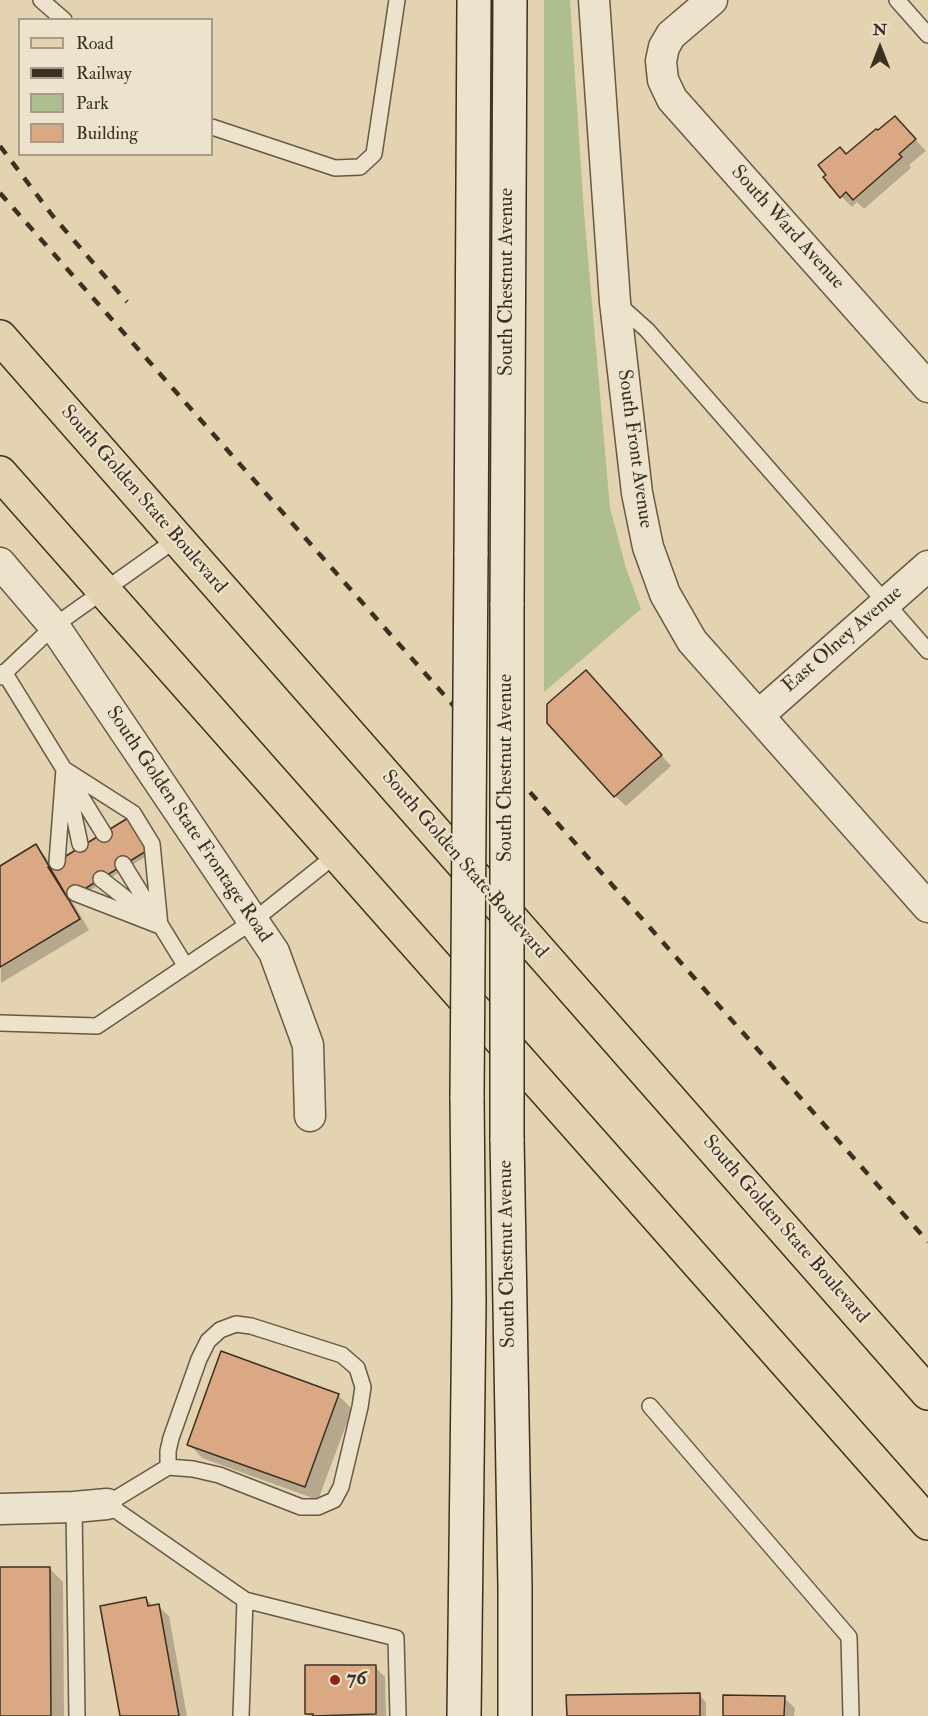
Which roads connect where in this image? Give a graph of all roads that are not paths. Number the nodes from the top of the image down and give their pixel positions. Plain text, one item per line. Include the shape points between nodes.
1 (42, 0) edge
2 (397, 0) edge
3 (474, 0) edge
4 (510, 0) edge
5 (594, 0) edge
6 (712, 0) edge
7 (897, 0) edge
8 (62, 18) edge
9 (928, 35) edge
10 (213, 127) edge
11 (615, 302) junction
12 (0, 337) edge
13 (928, 387) edge
14 (0, 473) edge
15 (178, 538) junction
16 (0, 563) edge
17 (928, 566) edge
18 (104, 590) junction
19 (886, 603) junction
20 (54, 626) junction
21 (928, 651) edge
22 (2, 674) edge
23 (759, 715) junction
24 (64, 769) junction
25 (104, 834) dead end
26 (80, 844) dead end
27 (337, 854) junction
28 (57, 862) dead end
29 (123, 864) dead end
30 (101, 879) dead end
31 (75, 893) dead end
32 (928, 907) edge
33 (253, 921) junction
34 (160, 926) junction
35 (185, 965) junction
36 (0, 1023) edge
37 (310, 1116) dead end
38 (928, 1393) edge
39 (650, 1406) dead end
40 (168, 1467) junction
41 (107, 1504) junction
42 (74, 1508) junction
43 (0, 1509) edge
44 (928, 1523) edge
45 (245, 1600) junction
46 (76, 1716) edge
47 (241, 1716) edge
48 (398, 1716) edge
49 (464, 1716) edge
50 (514, 1716) edge
51 (851, 1716) edge

1 - 8 lane
2 - 10 lane via 374,154 360,167 335,168
3 - 49 main road, South Chestnut Avenue, bridge
4 - 50 main road, South Chestnut Avenue, bridge via 507,1138
5 - 11 street, South Front Avenue
6 - 13 street, South Ward Avenue via 671,35 664,47 663,80 672,99
7 - 9 lane
11 - 19 lane via 646,330
11 - 23 street, South Front Avenue via 637,493 648,547 664,594 692,642
12 - 15 main road, South Golden State Boulevard
14 - 18 main road
15 - 18 lane
15 - 38 main road, South Golden State Boulevard
16 - 20 street, South Golden State Frontage Road
17 - 19 street, East Olney Avenue
18 - 20 lane
18 - 27 main road
19 - 21 lane
19 - 23 street, East Olney Avenue
20 - 22 lane
20 - 33 street, South Golden State Frontage Road
22 - 24 lane
23 - 32 street, South Front Avenue
24 - 25 lane
24 - 26 lane
24 - 28 lane
24 - 34 lane via 138,820 152,844
27 - 33 lane
27 - 44 main road
29 - 34 lane
30 - 34 lane
31 - 34 lane
33 - 35 lane
33 - 37 street, South Golden State Frontage Road via 274,952 308,1045
34 - 35 lane
35 - 36 lane via 97,1026
39 - 51 lane via 849,1636
40 - 40 lane via 219,1475 301,1507 318,1508 334,1500 360,1407 363,1387 357,1368 342,1355 251,1326 236,1324 220,1330 208,1341 200,1359 171,1438
40 - 41 lane
41 - 42 street
41 - 45 lane
42 - 43 street
42 - 46 lane
45 - 47 lane
45 - 48 lane via 396,1638

